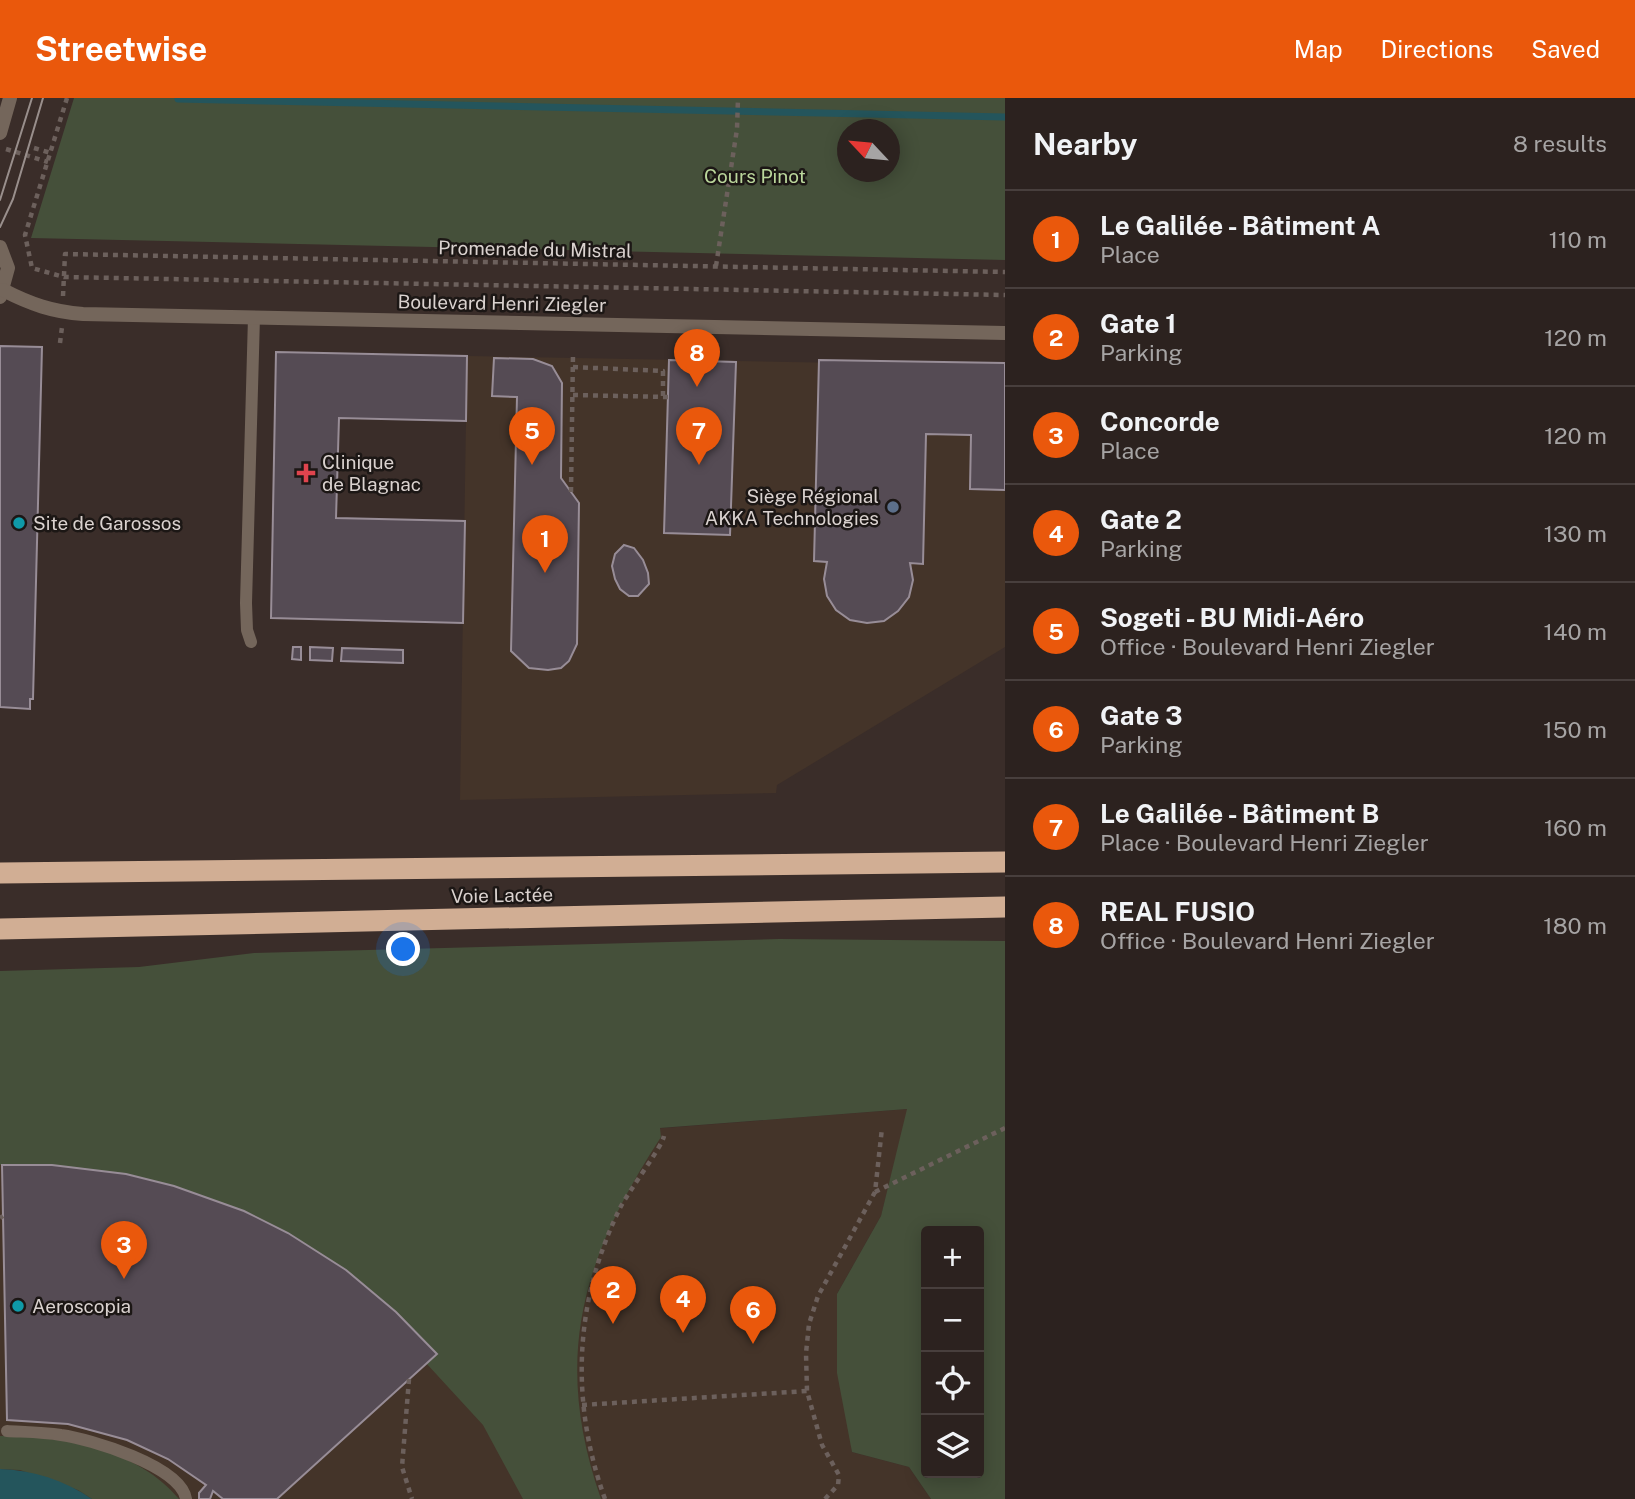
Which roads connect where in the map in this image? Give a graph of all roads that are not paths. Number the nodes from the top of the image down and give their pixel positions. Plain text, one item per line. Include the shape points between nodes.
1 (10, 98) edge
2 (0, 133) edge
3 (0, 247) edge
4 (2, 293) edge
5 (254, 317) junction
6 (1005, 333) edge
7 (251, 642) dead end
8 (1005, 862) edge
9 (0, 873) edge
10 (1005, 906) edge
11 (0, 929) edge
12 (7, 1431) dead end
13 (186, 1499) edge

1 - 2 street
3 - 4 street via 8,268
4 - 5 street, Boulevard Henri Ziegler via 57,312
5 - 6 street, Boulevard Henri Ziegler
5 - 7 lane via 246,603
8 - 9 highway, Voie Lactée
10 - 11 highway, Voie Lactée
12 - 13 lane via 61,1435 125,1453 178,1483

